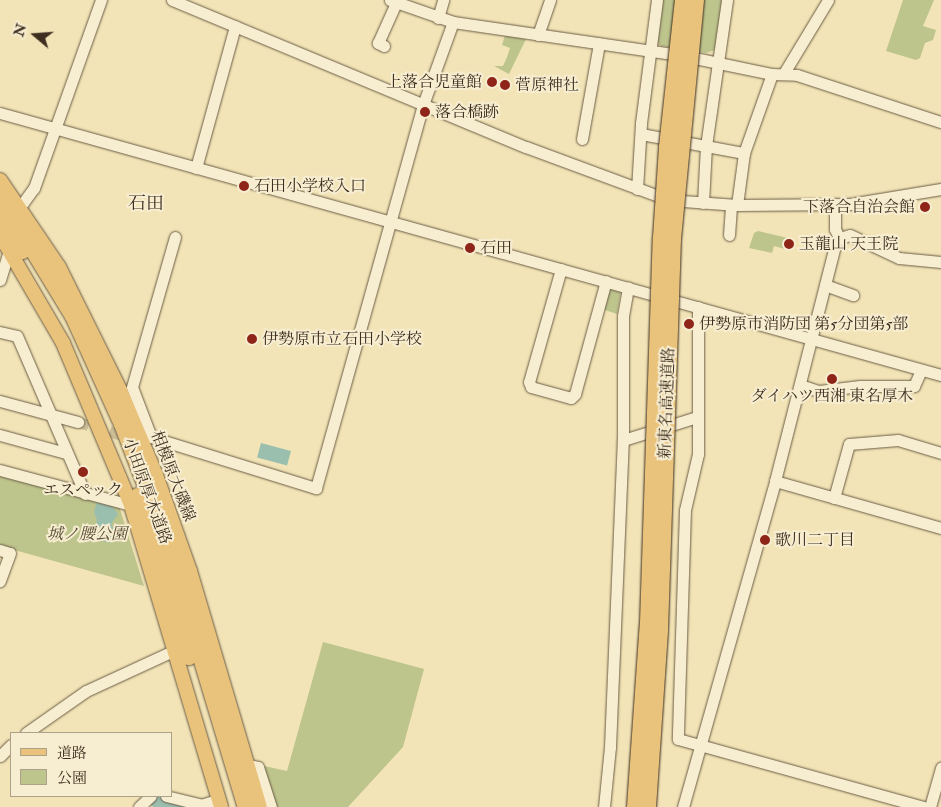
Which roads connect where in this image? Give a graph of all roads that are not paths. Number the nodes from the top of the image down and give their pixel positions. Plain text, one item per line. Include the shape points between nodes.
1 (101, 0) edge
2 (172, 0) edge
3 (443, 0) edge
4 (550, 0) edge
5 (657, 0) edge
6 (727, 0) edge
7 (828, 0) edge
8 (692, 1) edge
9 (398, 2) edge
10 (438, 18) junction
11 (453, 22) junction
12 (235, 26) junction
13 (538, 34) junction
14 (378, 43) dead end
15 (598, 44) junction
16 (650, 52) junction
17 (717, 62) junction
18 (778, 73) junction
19 (424, 102) junction
20 (0, 113) edge
21 (941, 122) edge
22 (55, 128) junction
23 (641, 134) junction
24 (582, 139) dead end
25 (706, 146) junction
26 (744, 153) junction
27 (196, 168) junction
28 (0, 180) edge
29 (637, 189) junction
30 (941, 190) edge
31 (0, 196) edge
32 (703, 203) junction
33 (835, 204) junction
34 (734, 205) junction
35 (20, 207) junction
36 (0, 218) edge
37 (391, 222) junction
38 (727, 231) dead end
39 (0, 236) edge
40 (175, 237) dead end
41 (839, 238) junction
42 (9, 250) junction
43 (941, 262) edge
44 (20, 267) junction
45 (560, 269) junction
46 (1, 276) edge
47 (606, 281) junction
48 (825, 286) junction
49 (628, 288) junction
50 (854, 295) dead end
51 (698, 307) junction
52 (0, 332) edge
53 (811, 339) junction
54 (921, 370) junction
55 (941, 375) edge
56 (800, 385) junction
57 (126, 389) junction
58 (0, 401) edge
59 (48, 414) junction
60 (697, 418) junction
61 (78, 422) tunnel mouth
62 (0, 435) edge
63 (623, 440) junction
64 (147, 441) junction
65 (168, 448) tunnel mouth
66 (200, 452) junction
67 (941, 452) edge
68 (66, 453) junction
69 (0, 470) edge
70 (622, 470) junction
71 (775, 481) junction
72 (613, 483) dead end
73 (84, 494) junction
74 (834, 498) junction
75 (131, 505) junction
76 (941, 528) edge
77 (0, 550) edge
78 (0, 580) edge
79 (175, 650) junction
80 (27, 732) edge
81 (10, 746) edge
82 (700, 746) junction
83 (0, 756) edge
84 (248, 765) junction
85 (941, 768) edge
86 (150, 797) edge
87 (170, 797) edge
88 (220, 803) edge
89 (140, 807) edge
90 (234, 807) edge
91 (246, 807) edge
92 (260, 807) edge
93 (271, 807) edge
94 (604, 807) edge
95 (635, 807) edge
96 (648, 807) edge
97 (683, 807) edge
98 (924, 807) edge
99 (930, 807) edge

1 - 22 street
2 - 12 street
3 - 10 street
4 - 13 street
5 - 16 street
6 - 17 street
7 - 18 street
8 - 95 highway, 新東名高速道路, bridge via 662,229 648,623
8 - 96 highway, 新東名高速道路, bridge via 673,239 660,630
9 - 10 street
9 - 14 street
10 - 11 street
11 - 13 street
11 - 19 street
12 - 19 street
12 - 27 street
13 - 15 street
15 - 16 street
15 - 24 street
16 - 17 street
16 - 23 street
17 - 18 street
17 - 25 street
18 - 21 street
18 - 26 street
19 - 29 street via 526,147
19 - 37 street
20 - 22 street
22 - 27 street
22 - 35 street via 34,188
23 - 25 street
23 - 29 street
25 - 26 street
25 - 32 street
26 - 34 street
27 - 37 street
28 - 35 main road, 相模原大磯線
29 - 32 street via 669,200
30 - 33 street via 872,203
31 - 91 highway, 小田原厚木道路 via 73,316 126,433 163,532
32 - 34 street
33 - 34 street
33 - 41 street via 835,229
34 - 38 street
35 - 57 main road, 相模原大磯線 via 59,267
36 - 90 highway, 小田原厚木道路 via 63,321 116,436 152,535
37 - 45 street
37 - 66 street via 316,488
39 - 42 main road
40 - 57 street
41 - 43 street via 850,235 912,261
41 - 48 street
42 - 44 main road
42 - 46 street
44 - 46 street via 13,266
44 - 75 main road via 64,343
45 - 47 street
45 - 47 street via 529,382 532,387 563,396 571,398 575,394
47 - 49 street
48 - 50 street
48 - 53 street
49 - 51 street
49 - 63 street via 623,316
51 - 53 street
51 - 60 street
52 - 59 street via 17,336
53 - 54 street
53 - 56 street
54 - 55 street
54 - 56 street via 914,386 860,386 819,391
56 - 71 street
57 - 64 main road, 相模原大磯線
58 - 59 street
59 - 61 street
59 - 68 street
60 - 63 street
60 - 82 street via 697,460 685,510 678,739
62 - 68 street
63 - 70 street
64 - 66 street
64 - 84 main road, 相模原大磯線 via 190,570
65 - 66 street via 196,455
67 - 74 street via 898,440 850,444
68 - 73 street
69 - 73 street
70 - 72 street
70 - 94 street via 610,747
71 - 74 street
71 - 82 street
73 - 75 street
74 - 76 street
75 - 79 main road
77 - 78 street via 10,553
79 - 80 street via 86,691
79 - 88 main road
81 - 83 street
82 - 97 street
82 - 98 street
84 - 92 main road, 相模原大磯線
84 - 93 street via 258,767
85 - 99 street
86 - 89 street
87 - 88 street via 201,805

